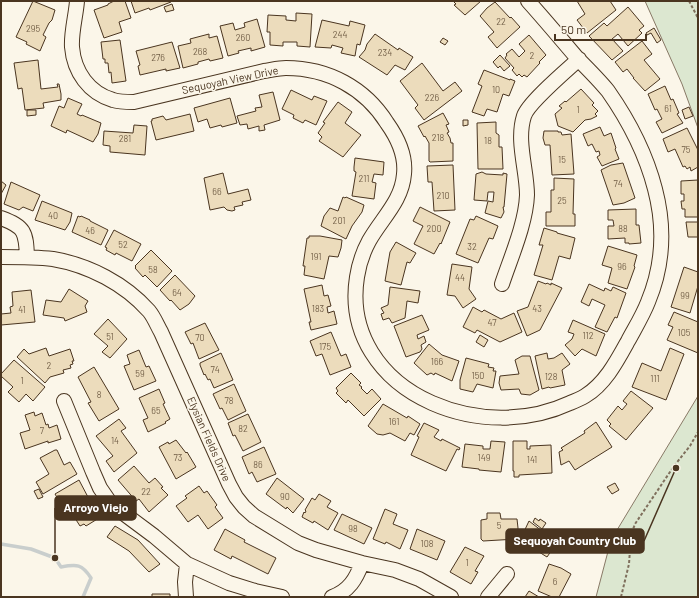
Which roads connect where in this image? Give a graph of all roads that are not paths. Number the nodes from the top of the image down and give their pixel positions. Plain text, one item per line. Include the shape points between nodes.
1 (77, 1) edge
2 (528, 1) edge
3 (579, 59) junction
4 (1, 218) edge
5 (1, 257) edge
6 (27, 257) junction
7 (502, 284) dead end
8 (64, 401) dead end
9 (362, 563) junction
10 (187, 564) junction
11 (507, 574) dead end
12 (186, 597) edge
13 (282, 597) edge
14 (332, 597) edge
15 (451, 597) edge
16 (488, 597) edge

1 - 3 street, Sequoyah View Drive via 72,46 74,61 88,85 99,95 114,101 134,102 286,68 336,78 360,92 378,109 394,133 403,154 405,173 400,193 391,211 369,241 360,262 355,289 356,313 363,337 374,358 409,390 431,403 492,418 526,416 557,409 585,396 602,381 618,360 648,302 657,275 662,248 661,220 655,189 643,152 628,122 606,90
2 - 3 street, Sequoyah View Drive
3 - 7 street via 532,103 524,115 522,133 526,197 523,217
4 - 6 street via 20,227 27,241
5 - 6 street, Elysian Fields Drive
6 - 9 street, Elysian Fields Drive via 54,259 89,269 106,277 136,298 150,312 158,327 229,484 244,507 298,543
8 - 10 street via 92,472 111,504
9 - 14 street via 357,577 349,587
9 - 15 street, Elysian Fields Drive via 395,570
10 - 12 street
10 - 13 street via 229,583
11 - 16 street

